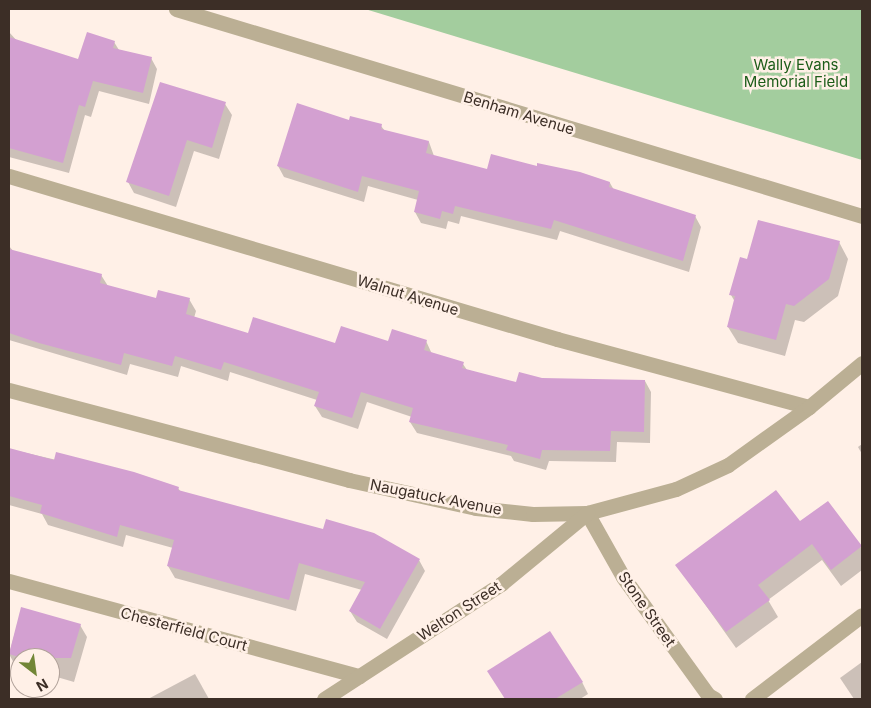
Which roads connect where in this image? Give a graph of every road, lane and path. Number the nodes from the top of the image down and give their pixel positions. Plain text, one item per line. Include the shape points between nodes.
1 (176, 9) edge
2 (9, 176) edge
3 (862, 216) edge
4 (862, 363) edge
5 (9, 390) edge
6 (809, 408) junction
7 (587, 513) junction
8 (9, 581) edge
9 (862, 616) edge
10 (359, 676) junction
11 (324, 699) edge
12 (715, 699) edge
13 (752, 699) edge

1 - 3 street, Benham Avenue
2 - 6 street, Walnut Avenue via 557,339
4 - 6 street, Naugatuck Avenue
5 - 7 street, Naugatuck Avenue via 349,480 476,508 534,514
6 - 7 street, Naugatuck Avenue via 728,465 676,489
7 - 10 street, Welton Street via 501,584
7 - 12 street, Stone Street via 623,577 708,695
8 - 10 street, Chesterfield Court
9 - 13 street
10 - 11 street, Welton Street

